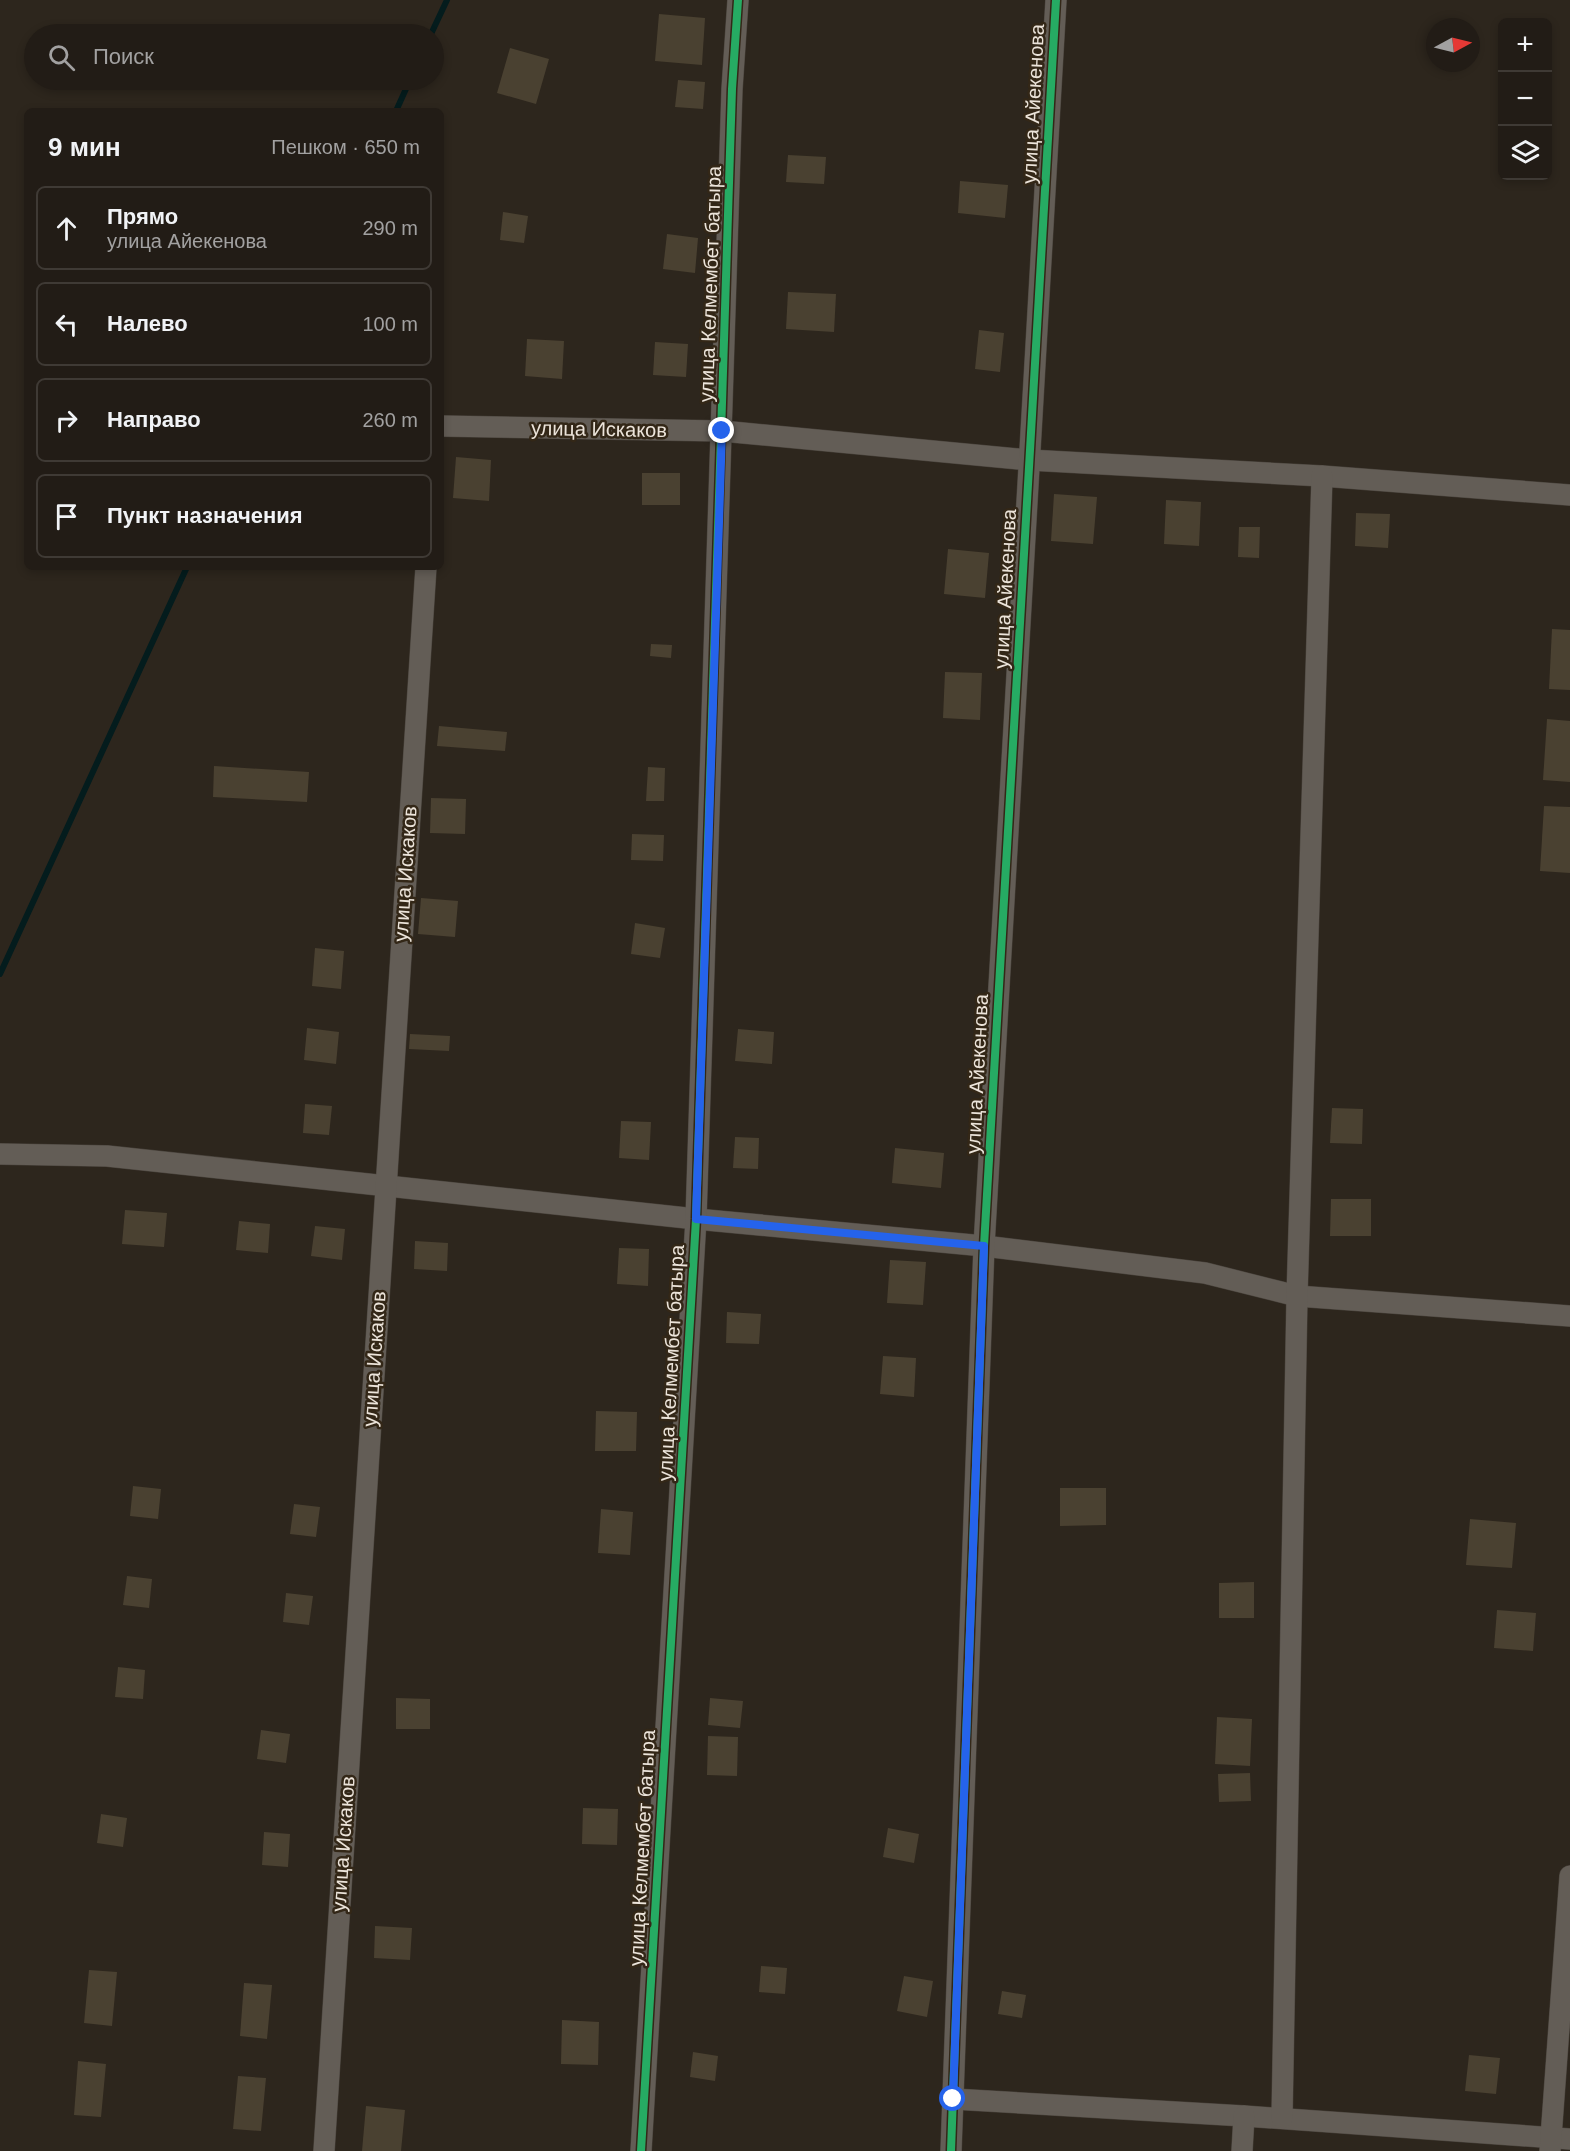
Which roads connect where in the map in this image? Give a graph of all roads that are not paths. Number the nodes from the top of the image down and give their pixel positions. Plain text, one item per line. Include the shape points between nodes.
1 (738, 0) edge
2 (1056, 0) edge
3 (444, 426) edge
4 (722, 431) junction
5 (1029, 460) junction
6 (1322, 476) junction
7 (1570, 495) edge
8 (426, 570) edge
9 (0, 1154) edge
10 (385, 1186) junction
11 (696, 1219) junction
12 (984, 1246) junction
13 (1297, 1296) junction
14 (1570, 1316) edge
15 (1570, 1876) edge
16 (953, 2099) junction
17 (1244, 2116) junction
18 (1282, 2118) junction
19 (1557, 2143) edge
20 (324, 2151) edge
21 (641, 2151) edge
22 (951, 2151) edge
23 (1242, 2151) edge

1 - 4 street, улица Келмембет батыра
2 - 5 street, улица Айекенова
3 - 4 street, улица Искаков
4 - 5 street, улица Искаков
4 - 11 street, улица Келмембет батыра
5 - 6 street, улица Искаков
5 - 12 street, улица Айекенова
6 - 7 street, улица Искаков
6 - 13 street
8 - 10 street, улица Искаков
9 - 10 street via 107,1156
10 - 11 street
10 - 20 street, улица Искаков
11 - 12 street
11 - 21 street, улица Келмембет батыра
12 - 13 street via 1205,1273
12 - 16 street, улица Айекенова
13 - 14 street
13 - 18 street
15 - 19 street
16 - 17 street
16 - 22 street, улица Айекенова
17 - 18 street
17 - 23 street
18 - 19 street

